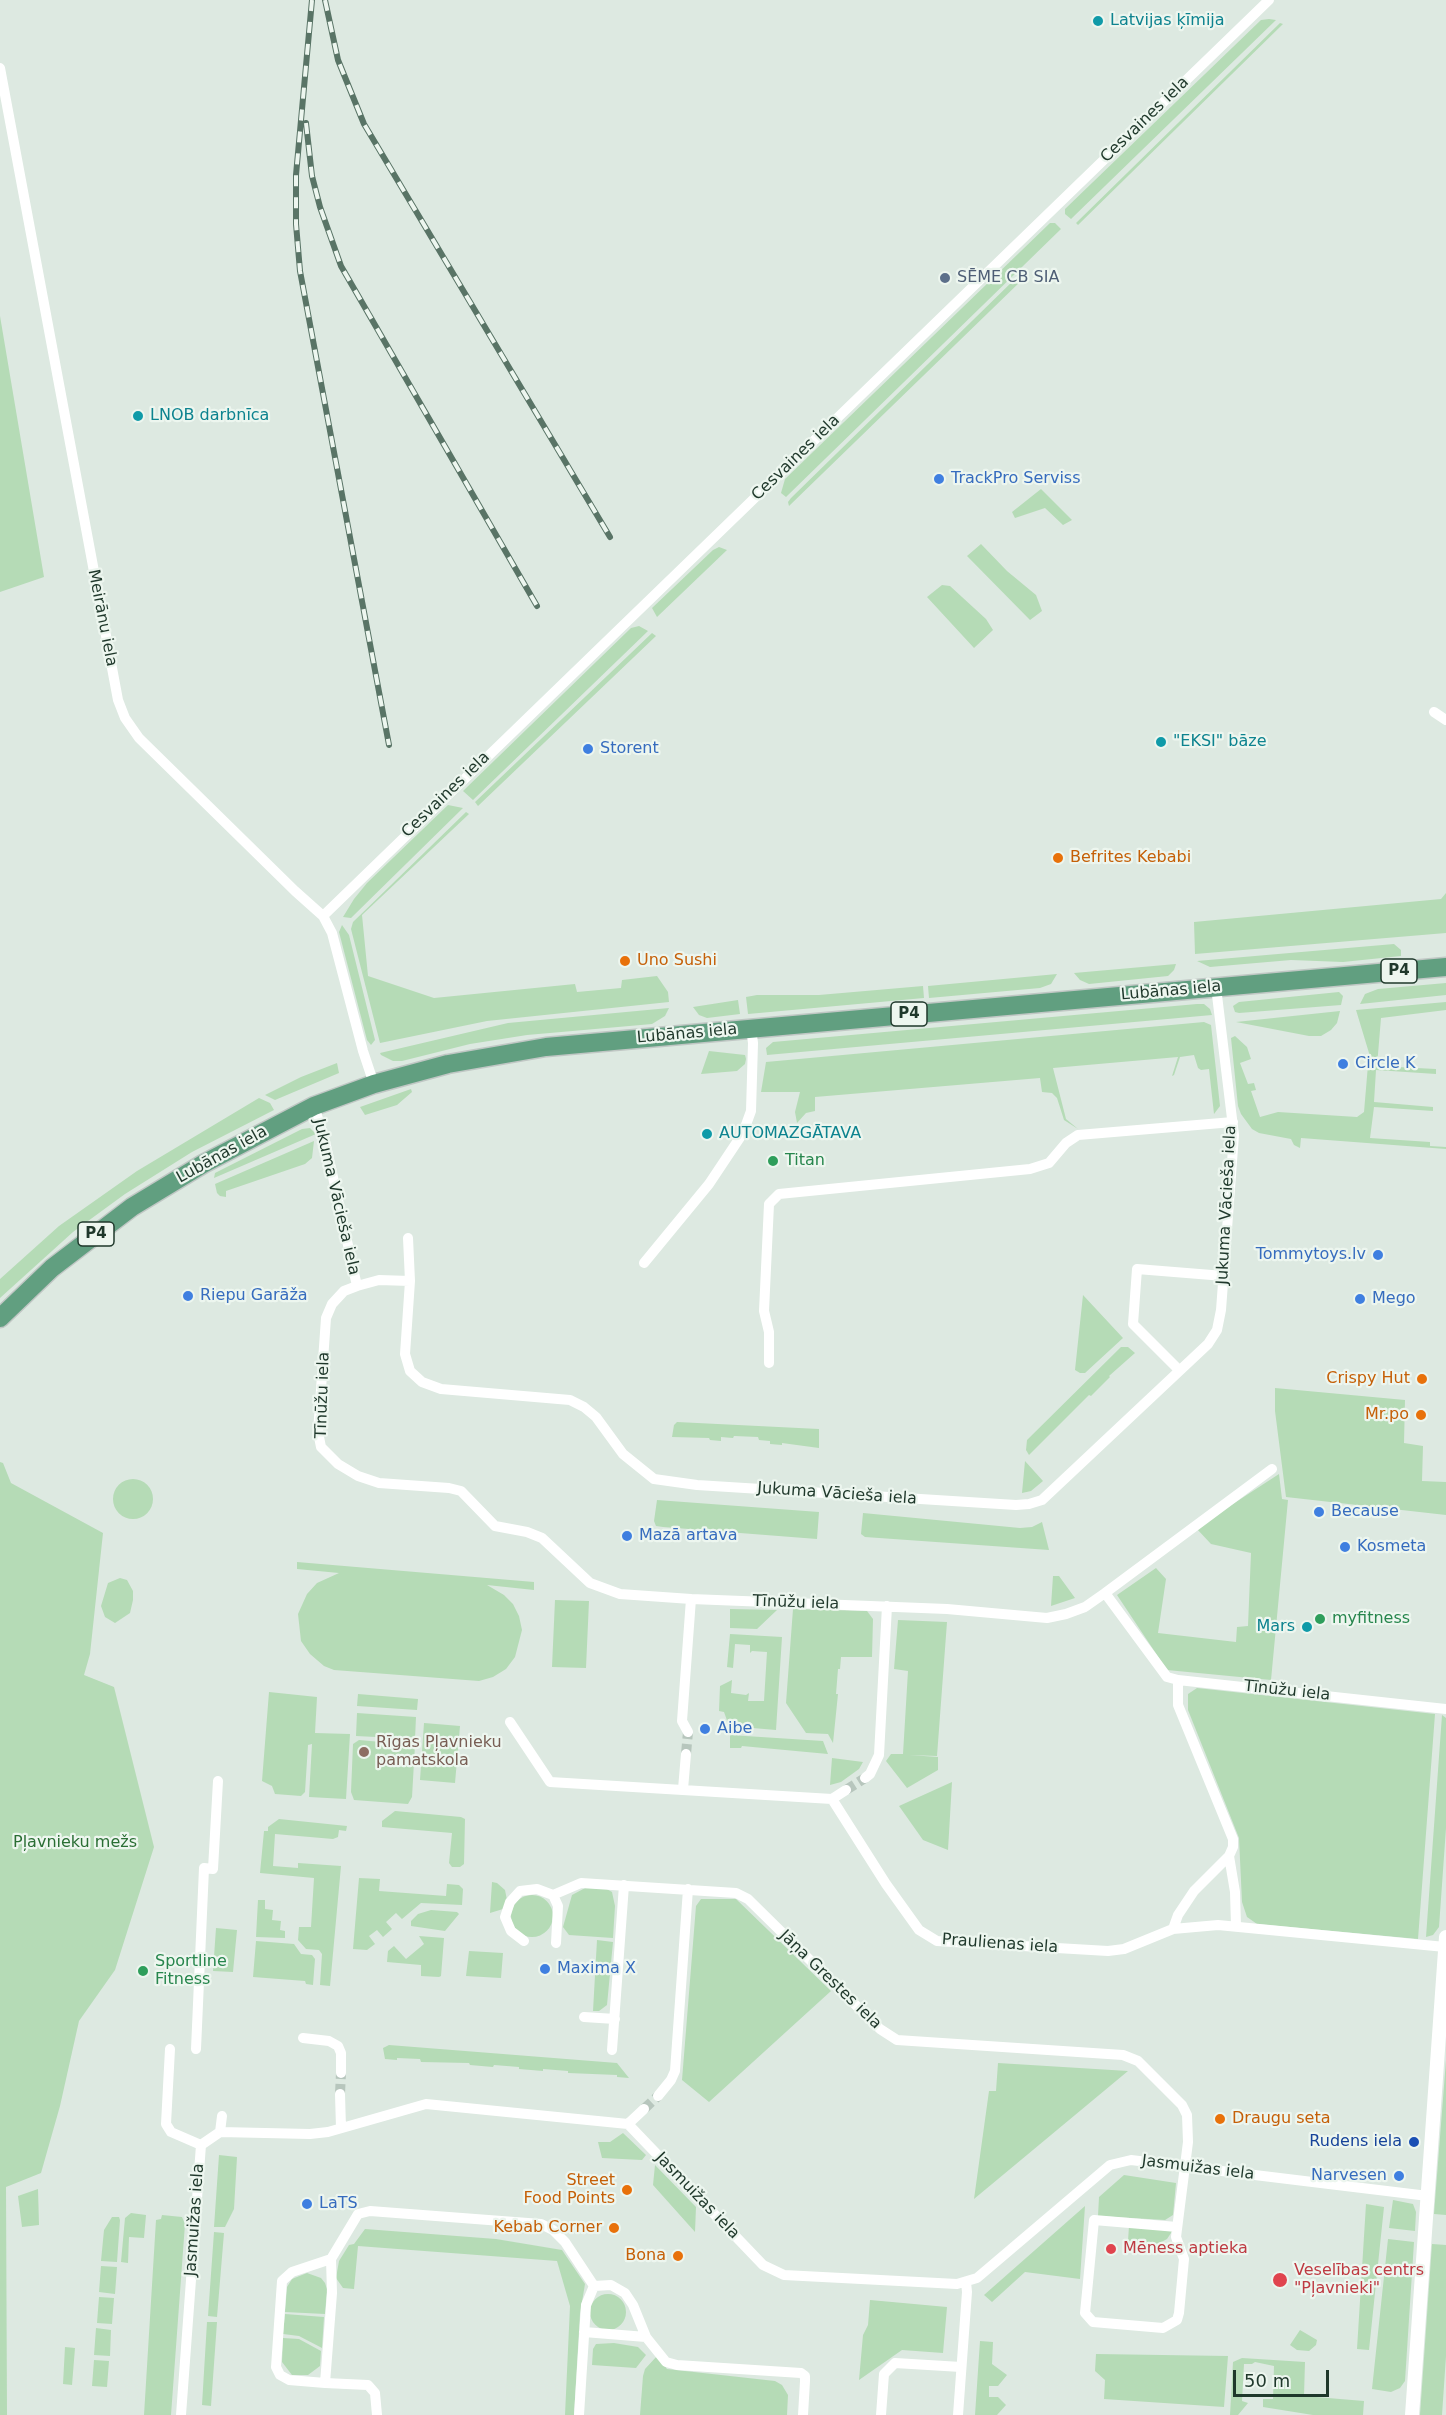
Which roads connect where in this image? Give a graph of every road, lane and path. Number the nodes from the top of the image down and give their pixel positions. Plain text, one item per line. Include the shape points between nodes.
1 (1269, 0) edge
2 (0, 68) edge
3 (1434, 712) dead end
4 (1446, 720) edge
5 (323, 916) junction
6 (1446, 967) edge
7 (1216, 987) junction
8 (751, 1028) junction
9 (374, 1084) junction
10 (314, 1106) junction
11 (1233, 1122) junction
12 (408, 1238) dead end
13 (644, 1263) dead end
14 (1224, 1276) junction
15 (410, 1281) junction
16 (357, 1286) junction
17 (0, 1318) edge
18 (769, 1363) dead end
19 (1179, 1370) junction
20 (1272, 1469) dead end
21 (1104, 1593) junction
22 (691, 1599) junction
23 (887, 1606) junction
24 (1178, 1680) junction
25 (1446, 1709) edge
26 (510, 1722) dead end
27 (688, 1732) tunnel mouth
28 (686, 1755) tunnel mouth
29 (865, 1778) tunnel mouth
30 (218, 1781) dead end
31 (684, 1789) junction
32 (846, 1790) tunnel mouth
33 (832, 1800) junction
34 (1229, 1856) junction
35 (624, 1885) junction
36 (688, 1889) junction
37 (553, 1895) junction
38 (1236, 1926) junction
39 (1173, 1929) junction
40 (1446, 1937) edge
41 (524, 1941) dead end
42 (556, 1943) dead end
43 (1445, 1947) edge
44 (584, 2017) dead end
45 (615, 2019) junction
46 (303, 2038) dead end
47 (170, 2049) dead end
48 (196, 2049) dead end
49 (612, 2050) dead end
50 (341, 2073) tunnel mouth
51 (340, 2094) tunnel mouth
52 (658, 2096) tunnel mouth
53 (644, 2109) tunnel mouth
54 (222, 2116) dead end
55 (628, 2124) junction
56 (341, 2128) junction
57 (220, 2132) junction
58 (201, 2145) junction
59 (1184, 2165) junction
60 (1428, 2196) junction
61 (1177, 2227) junction
62 (331, 2259) junction
63 (966, 2282) junction
64 (594, 2286) junction
65 (584, 2332) junction
66 (646, 2337) junction
67 (961, 2367) junction
68 (325, 2382) junction
69 (181, 2415) edge
70 (377, 2415) edge
71 (579, 2415) edge
72 (803, 2415) edge
73 (881, 2415) edge
74 (958, 2415) edge
75 (1412, 2415) edge

1 - 5 street, Cesvaines iela
2 - 5 street, Meirānu iela via 117,700 140,738
3 - 4 street
5 - 9 street, Meirānu iela via 332,933
6 - 7 main road, Lubānas iela / P4
7 - 8 main road, Lubānas iela / P4
7 - 11 street, Jukuma Vācieša iela
8 - 9 main road, Lubānas iela / P4 via 515,1051
8 - 13 street via 751,1111 743,1133 710,1184
9 - 10 main road, Lubānas iela / P4
10 - 16 street, Jukuma Vācieša iela
10 - 17 main road, Lubānas iela / P4 via 203,1164 132,1207 52,1268
11 - 14 street, Jukuma Vācieša iela
11 - 18 street via 1078,1135 1049,1163 1030,1169 779,1194 769,1204 767,1228 764,1311
12 - 15 street
14 - 19 street, Jukuma Vācieša iela via 1217,1329 1208,1344
14 - 19 street via 1137,1269 1133,1324
15 - 16 street, Jukuma Vācieša iela
15 - 19 street, Jukuma Vācieša iela via 405,1354 410,1371 422,1382 441,1389 570,1400 596,1417 623,1454 638,1467 654,1479 669,1482 1029,1504 1053,1492
16 - 22 street, Tīnūžu iela via 344,1291 326,1318 318,1432 321,1447 338,1464 379,1484 461,1491 495,1526 542,1538 590,1583 620,1594
20 - 21 street, Tīnūžu iela
21 - 23 street, Tīnūžu iela via 1085,1606 1047,1618
21 - 24 street via 1161,1671
22 - 23 street, Tīnūžu iela
22 - 27 street via 682,1721
23 - 29 street via 879,1755
24 - 25 street, Tīnūžu iela
24 - 34 street via 1178,1705 1233,1839
26 - 31 street via 550,1782
28 - 31 street
30 - 48 street via 213,1869 204,1868
31 - 33 street
32 - 33 street
33 - 39 street, Praulienas iela via 919,1930 937,1941 1108,1951 1124,1949
34 - 38 street
34 - 39 street via 1194,1891
35 - 36 street, Jāņa Grestes iela
35 - 37 street, Jāņa Grestes iela via 581,1883
35 - 45 street
36 - 52 street via 675,2071
36 - 59 street, Jāņa Grestes iela via 736,1893 748,1899 880,2029 897,2040 1123,2055 1138,2061 1182,2105 1187,2115
37 - 41 street via 537,1888 520,1891 510,1902 505,1917 511,1931
37 - 42 street via 558,1906
38 - 39 street, Praulienas iela
38 - 43 street, Praulienas iela
40 - 43 street
43 - 60 street
44 - 45 street
45 - 49 street
46 - 50 street via 338,2046
47 - 58 street via 166,2124 171,2132
51 - 56 street
53 - 55 street
54 - 57 street
55 - 56 street via 426,2104
55 - 63 street, Jasmuižas iela via 763,2265 784,2275
56 - 57 street via 310,2134
57 - 58 street, Jasmuižas iela
58 - 69 street, Jasmuižas iela
59 - 60 street, Jasmuižas iela
59 - 61 street, Jāņa Grestes iela
59 - 63 street, Jasmuižas iela via 1131,2160 1110,2165 976,2278
60 - 75 street
61 - 61 street, Jāņa Grestes iela via 1176,2237 1184,2259 1177,2320 1163,2328 1093,2322 1085,2313 1094,2220
62 - 64 street via 358,2214 370,2211 541,2224 565,2242
62 - 68 street
62 - 68 street via 292,2272 282,2281 276,2358 280,2374 289,2380
63 - 67 street
64 - 65 street via 586,2305
64 - 66 street via 611,2285 622,2290 630,2299
65 - 66 street
65 - 71 street
66 - 72 street via 666,2362 677,2365 801,2373 805,2376
67 - 73 street via 895,2363 884,2374
67 - 74 street
68 - 70 street via 368,2385 375,2393

